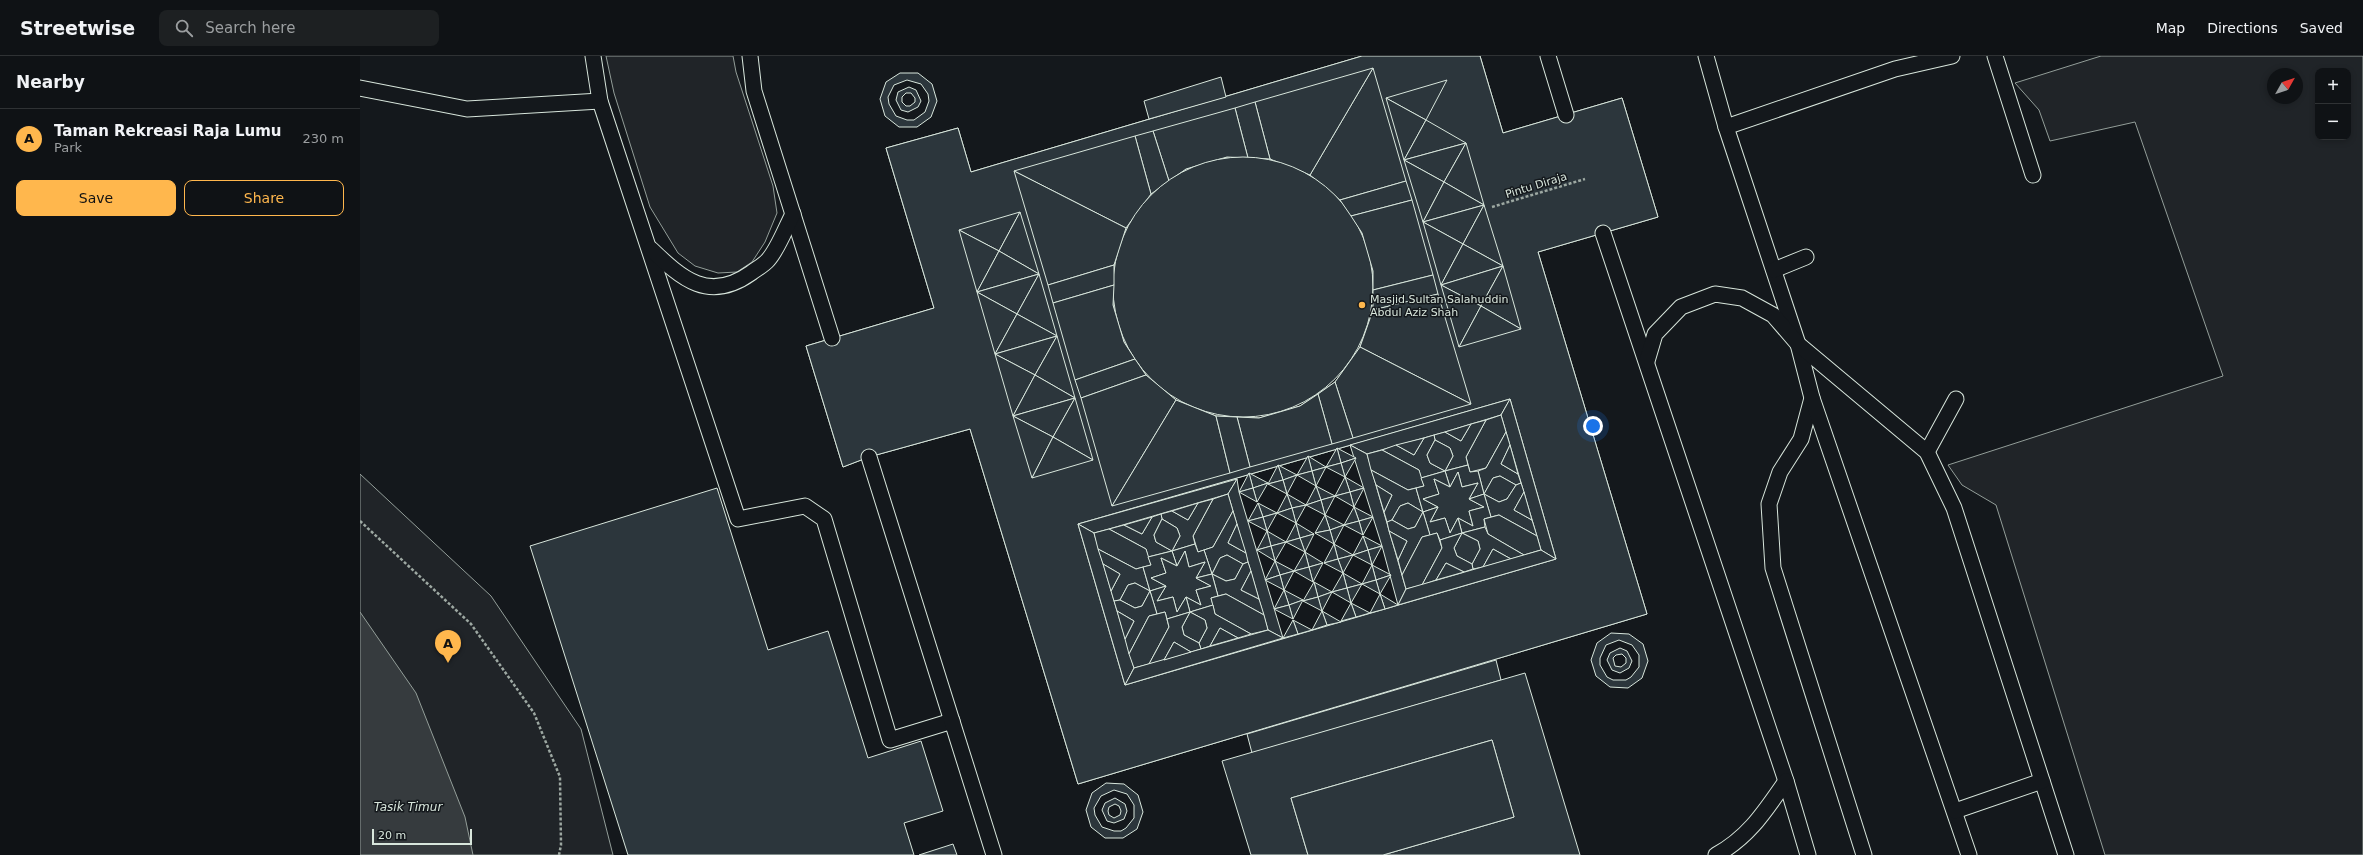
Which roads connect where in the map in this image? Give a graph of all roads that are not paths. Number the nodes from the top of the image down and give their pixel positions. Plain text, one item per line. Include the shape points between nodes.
1 (593, 56) edge
2 (750, 56) edge
3 (1548, 56) edge
4 (1706, 56) edge
5 (1952, 56) edge
6 (1995, 56) edge
7 (1899, 62) edge
8 (1554, 63) edge
9 (360, 88) edge
10 (600, 101) junction
11 (1566, 115) dead end
12 (1726, 127) junction
13 (2032, 175) dead end
14 (793, 214) junction
15 (1603, 233) dead end
16 (648, 246) junction
17 (1806, 258) dead end
18 (1774, 270) junction
19 (832, 338) dead end
20 (1798, 344) junction
21 (1647, 361) junction
22 (1812, 398) junction
23 (1956, 399) dead end
24 (1927, 452) junction
25 (869, 457) dead end
26 (952, 721) junction
27 (1786, 781) junction
28 (2042, 781) junction
29 (1955, 810) junction
30 (994, 855) edge
31 (1716, 855) edge
32 (1808, 855) edge
33 (1864, 855) edge
34 (1969, 855) edge
35 (2066, 855) edge

1 - 10 lane
2 - 14 lane via 754,91
3 - 8 lane
4 - 12 lane
5 - 7 lane
6 - 13 lane
7 - 12 lane
8 - 11 lane
9 - 10 lane via 467,109
10 - 16 lane
12 - 18 lane
14 - 16 lane via 768,260 740,280 721,288 703,286 674,272
14 - 19 lane
15 - 21 lane
16 - 26 lane via 738,519 806,506 824,519 890,740
17 - 18 lane
18 - 20 lane
20 - 21 lane via 1773,315 1742,298 1715,294 1681,307 1655,334
20 - 22 lane
20 - 24 lane
21 - 27 lane
22 - 29 lane
22 - 33 lane via 1801,439 1780,472 1769,504 1774,568
23 - 24 lane
24 - 28 lane via 1954,508
25 - 26 lane
26 - 30 lane
27 - 31 lane via 1751,829 1735,844
27 - 32 lane
28 - 29 lane
28 - 35 lane
29 - 34 lane

